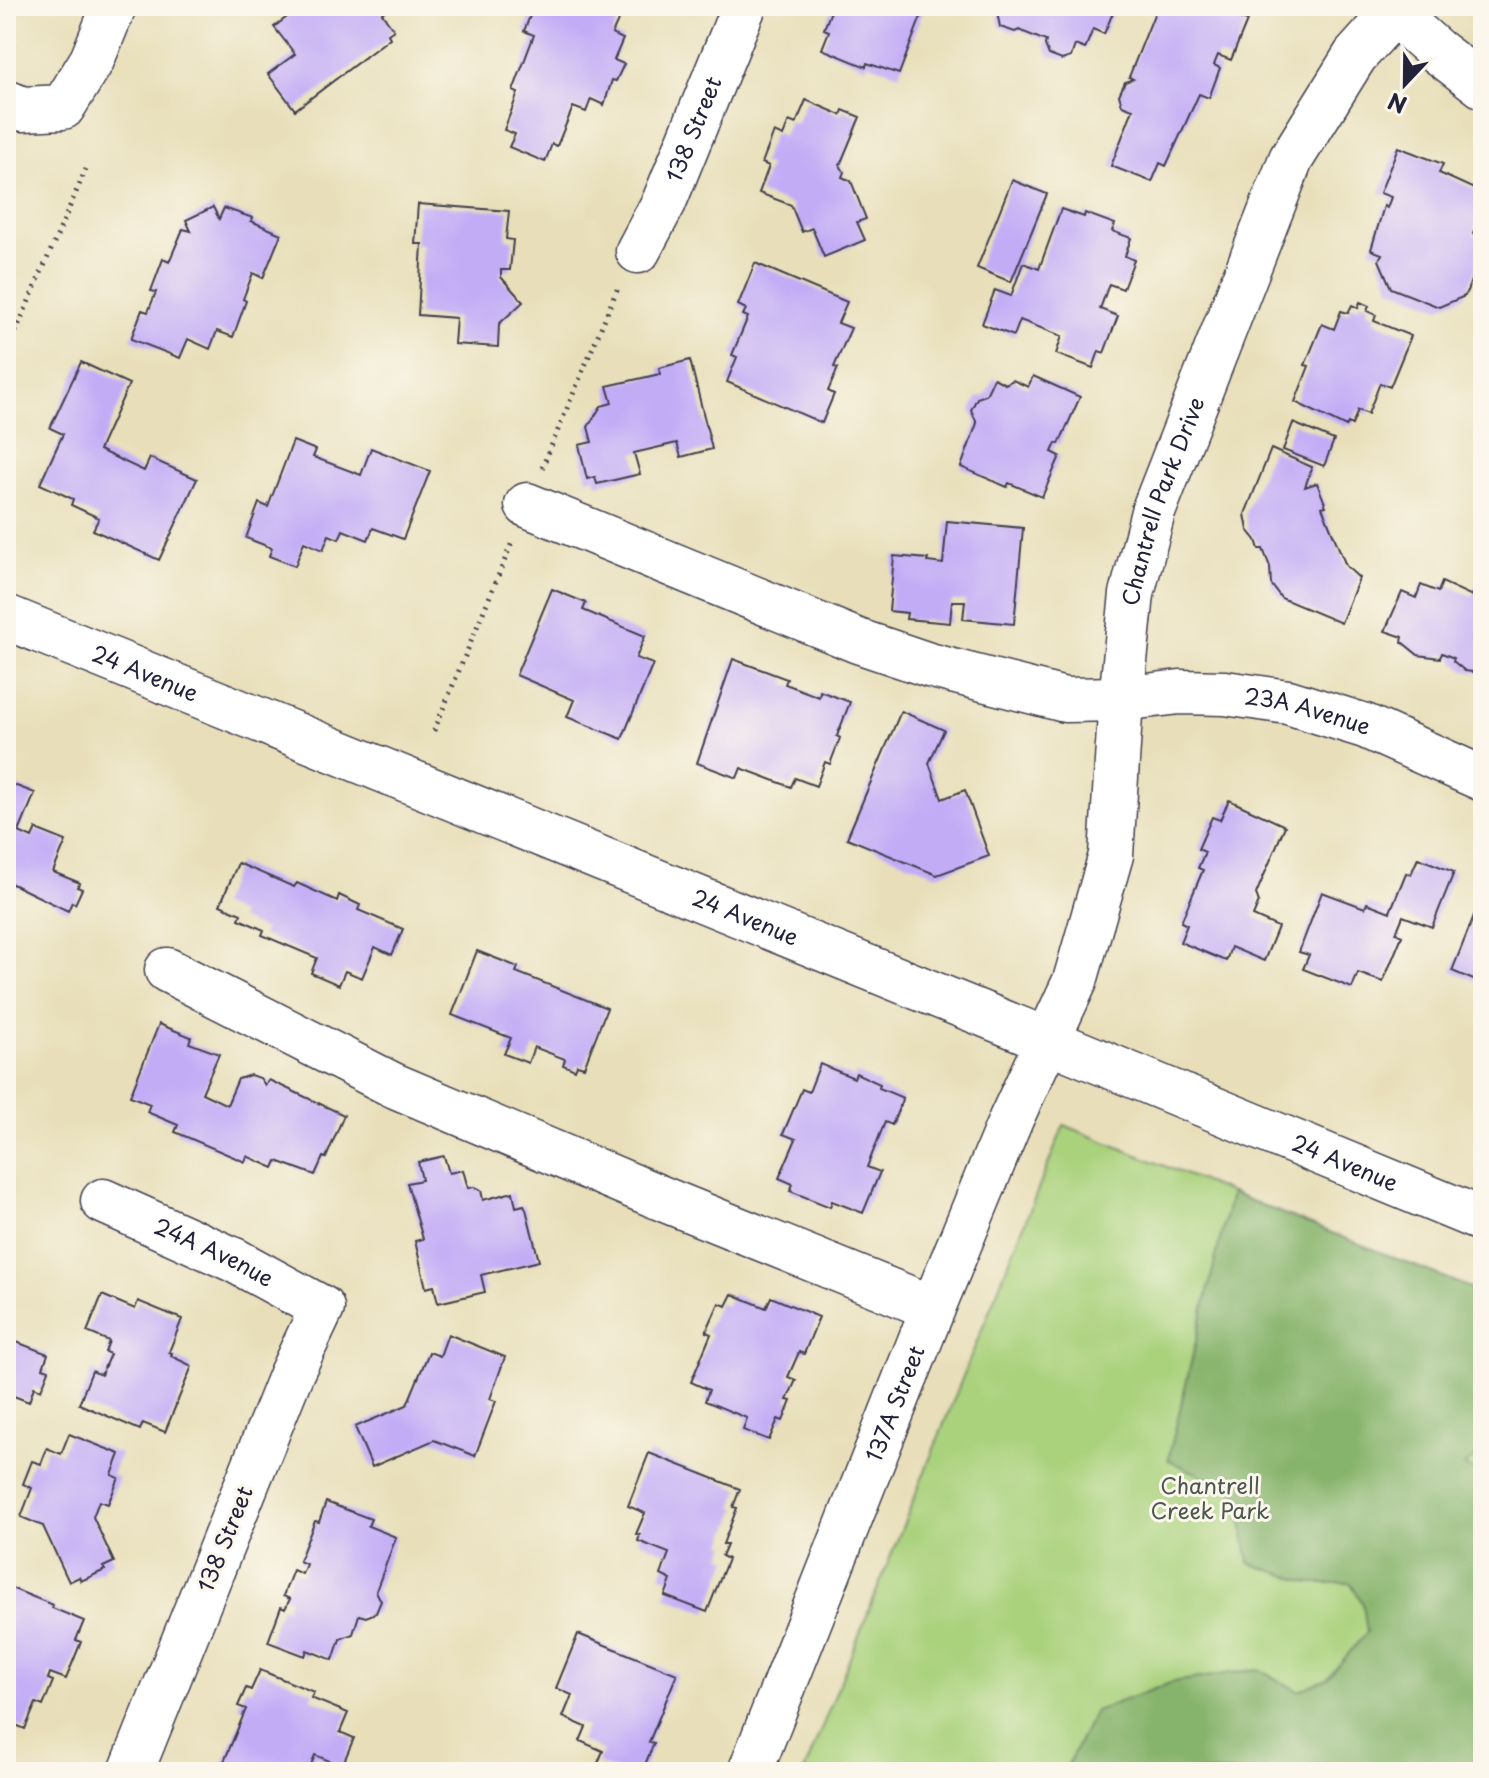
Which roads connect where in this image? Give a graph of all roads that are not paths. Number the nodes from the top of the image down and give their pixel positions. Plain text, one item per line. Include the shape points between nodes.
1 (114, 6) edge
2 (744, 6) edge
3 (1393, 8) edge
4 (1483, 86) edge
5 (6, 102) edge
6 (638, 251) dead end
7 (527, 505) dead end
8 (6, 617) edge
9 (1121, 699) junction
10 (1483, 779) edge
11 (167, 970) dead end
12 (1047, 1040) junction
13 (103, 1201) dead end
14 (1483, 1220) edge
15 (322, 1308) joint
16 (933, 1308) junction
17 (131, 1772) edge
18 (750, 1772) edge

1 - 5 street via 92,60 63,107 23,109
2 - 6 street, 138 Street via 664,202
3 - 4 street
3 - 9 street, Chantrell Park Drive via 1355,56 1291,159 1153,512 1132,594
7 - 9 street, 23A Avenue via 893,654 1065,700
8 - 12 street, 24 Avenue
9 - 10 street, 23A Avenue via 1195,692 1288,702 1365,726
9 - 12 street, Chantrell Park Drive via 1111,855 1075,981
11 - 16 street via 393,1085
12 - 14 street, 24 Avenue
12 - 16 street, 137A Street
13 - 15 street, 24A Avenue via 234,1260
15 - 17 street, 138 Street
16 - 18 street, 137A Street

